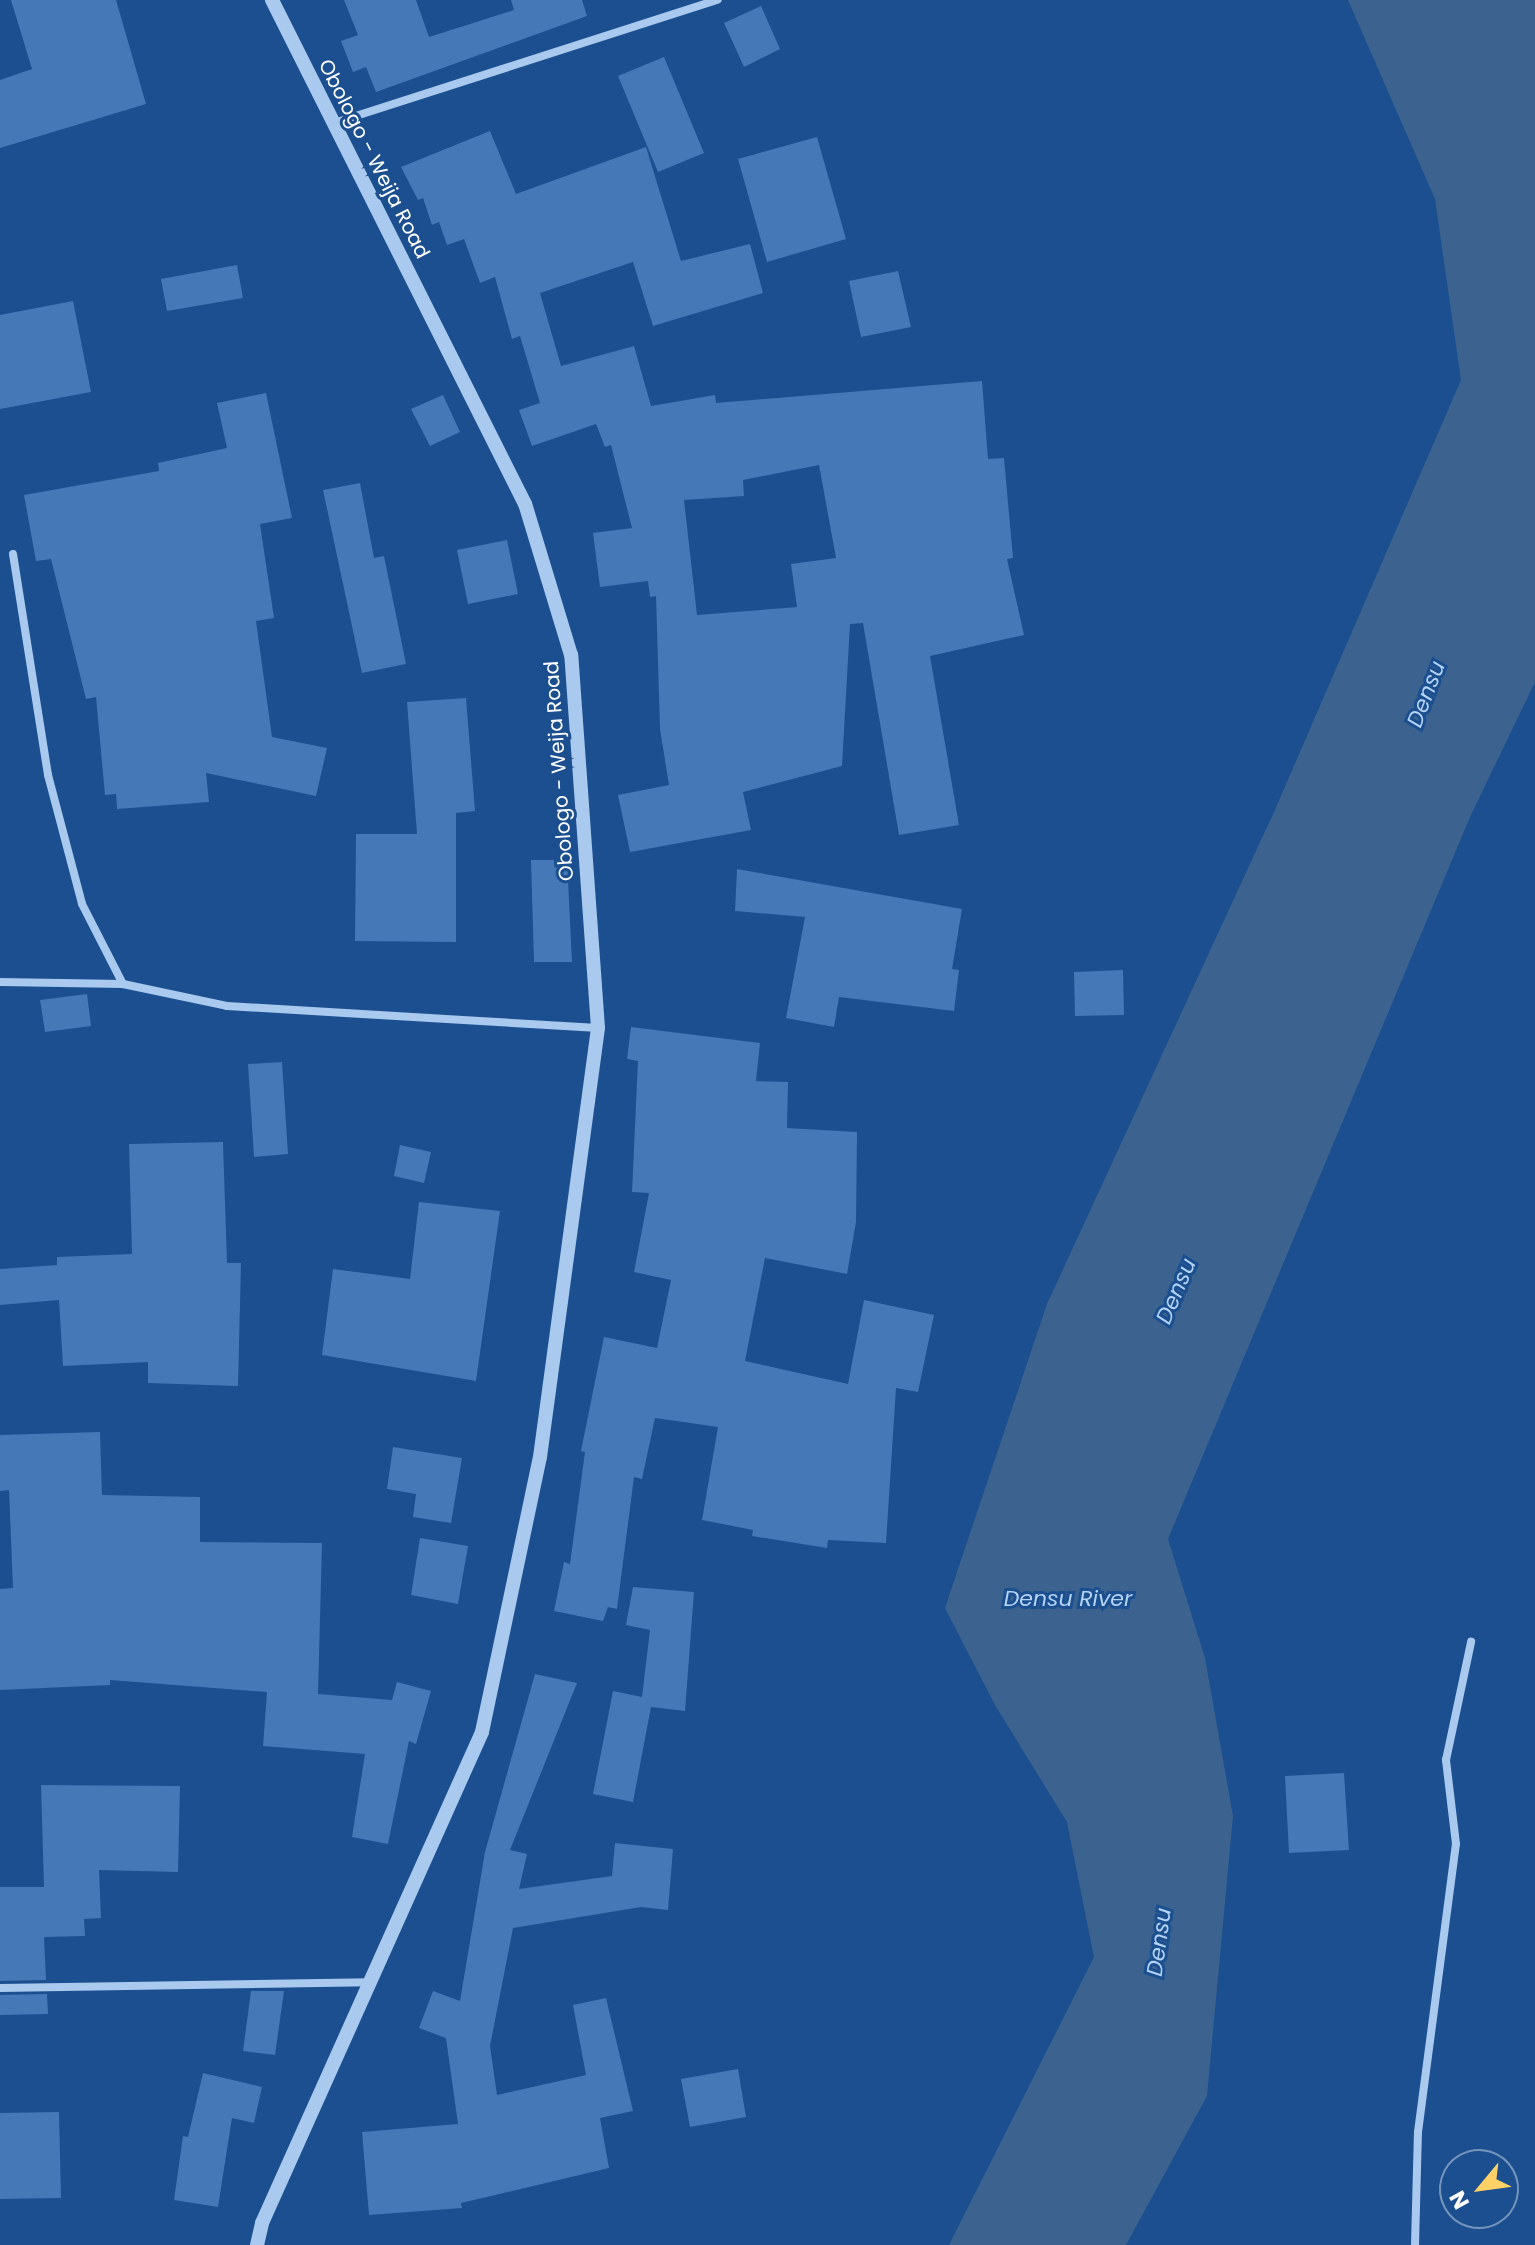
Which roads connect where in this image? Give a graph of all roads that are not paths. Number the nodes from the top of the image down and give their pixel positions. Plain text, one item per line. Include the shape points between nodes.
1 (272, 0) edge
2 (718, 0) edge
3 (333, 124) junction
4 (13, 554) dead end
5 (0, 982) edge
6 (123, 984) junction
7 (598, 1028) junction
8 (1471, 1642) dead end
9 (371, 1982) junction
10 (0, 1988) edge
11 (257, 2245) edge
12 (1415, 2245) edge

1 - 3 street, Obologo - Weija Road
2 - 3 street
3 - 7 street, Obologo - Weija Road via 525,504 571,655
4 - 6 street via 48,775 82,904
5 - 6 street
6 - 7 street via 227,1006
7 - 9 street, Obologo - Weija Road via 540,1457 482,1732
8 - 12 street via 1446,1760 1456,1844 1418,2132
9 - 10 street
9 - 11 street, Obologo - Weija Road via 262,2223

